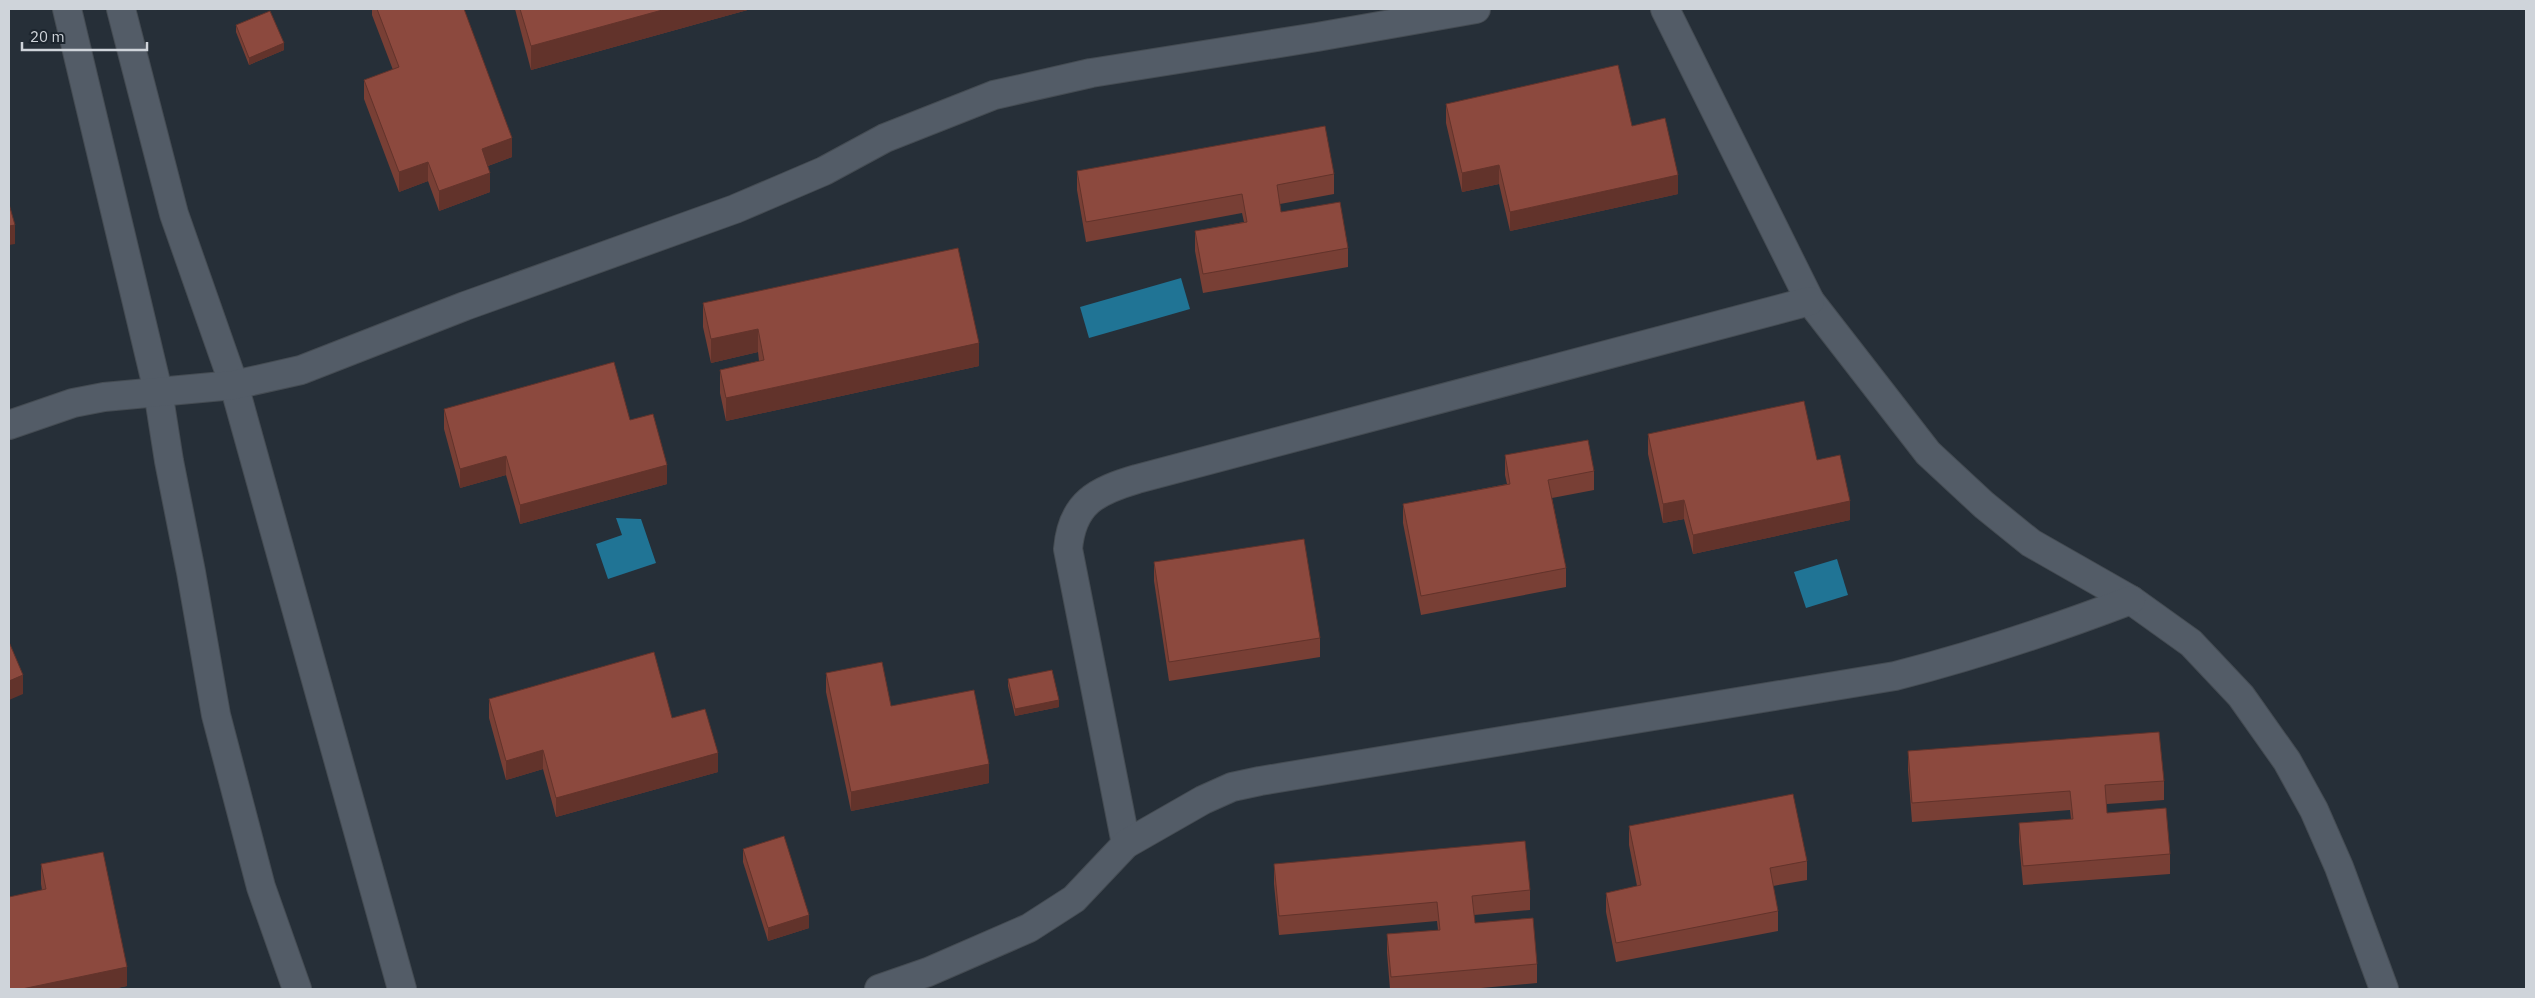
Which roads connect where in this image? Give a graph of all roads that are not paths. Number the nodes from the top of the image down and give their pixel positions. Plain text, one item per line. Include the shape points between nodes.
1 (67, 9) edge
2 (121, 9) edge
3 (1476, 9) edge
4 (1665, 9) edge
5 (1810, 301) junction
6 (234, 385) junction
7 (158, 391) junction
8 (9, 425) edge
9 (2132, 600) junction
10 (1126, 844) junction
11 (297, 989) edge
12 (402, 989) edge
13 (878, 989) edge
14 (2384, 989) edge

1 - 7 street
2 - 6 street via 174,214
3 - 6 street via 1091,73 994,95 885,138 824,170 734,209 465,306 301,370
4 - 5 street
5 - 9 street via 1928,453 2031,543
5 - 10 street via 1130,481 1092,496 1079,512 1070,532 1068,549
6 - 7 street
6 - 12 street
7 - 8 street via 73,403
7 - 11 street via 216,715 261,887
9 - 10 street via 2033,637 1895,676 1232,787
9 - 14 street via 2192,643 2241,696 2287,760 2339,867
10 - 13 street via 1074,899 1029,928 928,972

